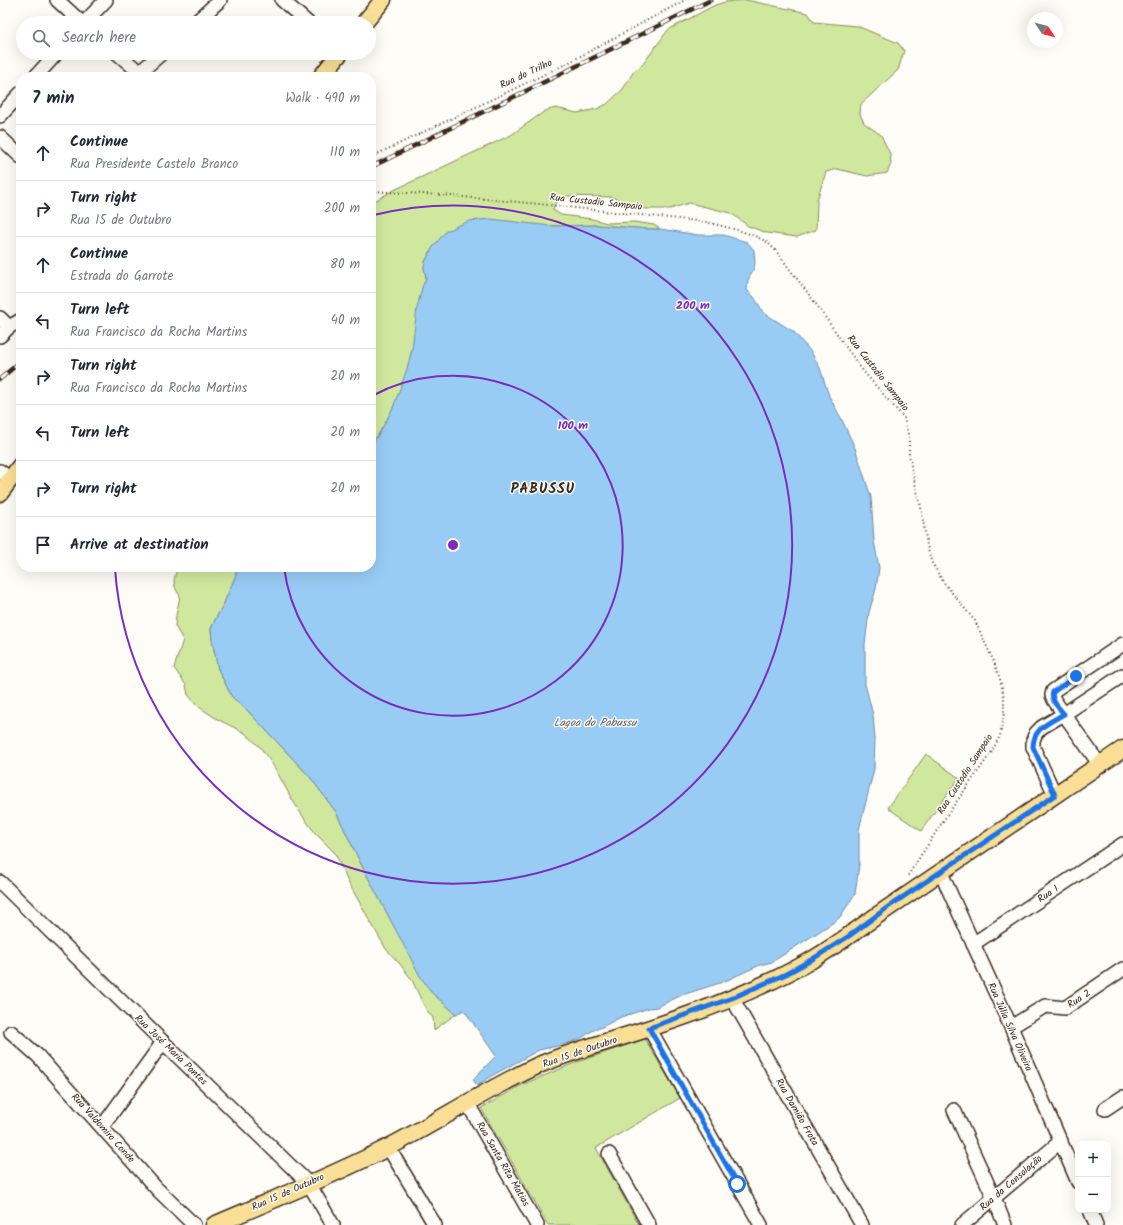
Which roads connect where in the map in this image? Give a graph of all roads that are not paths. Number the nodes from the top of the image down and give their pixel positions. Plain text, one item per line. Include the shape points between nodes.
1 (57, 0) edge
2 (106, 0) edge
3 (220, 0) edge
4 (282, 0) edge
5 (383, 0) edge
6 (75, 16) edge
7 (90, 16) edge
8 (203, 16) edge
9 (300, 16) edge
10 (370, 16) edge
11 (51, 60) edge
12 (125, 60) edge
13 (156, 60) edge
14 (334, 60) edge
15 (40, 72) edge
16 (139, 72) edge
17 (145, 72) edge
18 (325, 72) edge
19 (16, 98) edge
20 (0, 116) edge
21 (0, 137) edge
22 (16, 152) edge
23 (0, 318) edge
24 (16, 324) edge
25 (5, 332) edge
26 (16, 468) edge
27 (5, 475) edge
28 (0, 493) edge
29 (1123, 644) edge
30 (1123, 674) edge
31 (1064, 714) junction
32 (1123, 749) edge
33 (1100, 765) junction
34 (1055, 795) junction
35 (1123, 844) edge
36 (940, 873) junction
37 (0, 882) edge
38 (973, 944) junction
39 (1123, 969) edge
40 (732, 998) junction
41 (1010, 1027) junction
42 (649, 1028) junction
43 (12, 1032) dead end
44 (163, 1042) junction
45 (1123, 1097) edge
46 (468, 1104) junction
47 (1105, 1109) dead end
48 (954, 1110) dead end
49 (102, 1127) junction
50 (1060, 1141) junction
51 (388, 1147) junction
52 (609, 1154) dead end
53 (1076, 1177) edge
54 (309, 1184) junction
55 (994, 1198) junction
56 (1091, 1213) edge
57 (194, 1225) edge
58 (214, 1225) edge
59 (333, 1225) edge
60 (435, 1225) edge
61 (537, 1225) edge
62 (649, 1225) edge
63 (761, 1225) edge
64 (862, 1225) edge
65 (962, 1225) edge
66 (1004, 1225) edge
67 (1096, 1225) edge

1 - 6 street
2 - 7 street
3 - 8 street
4 - 9 street
5 - 10 main road
11 - 15 street
12 - 16 street
13 - 17 street
14 - 18 main road
19 - 20 street
21 - 22 street
23 - 25 street
24 - 25 street
26 - 27 main road
27 - 28 main road
29 - 31 street via 1053,692 1054,700
30 - 31 street
31 - 33 street
31 - 34 street via 1042,727 1033,740 1033,747
32 - 33 main road, Rua 15 de Outubro
33 - 34 main road, Rua 15 de Outubro
34 - 36 main road, Rua 15 de Outubro
35 - 38 street, Rua 1
36 - 38 street, Rua Júlia Silva Oliveira
36 - 40 main road, Rua 15 de Outubro via 811,960
37 - 44 street, Rua José Maria Pontes
38 - 41 street, Rua Júlia Silva Oliveira
39 - 41 street, Rua 2 via 1065,1008 1045,1006
40 - 42 main road, Rua 15 de Outubro
40 - 64 street, Rua Damião Frota
41 - 50 street, Rua Júlia Silva Oliveira
42 - 46 main road, Rua 15 de Outubro via 540,1065
42 - 63 street
43 - 49 street, Rua Valdomiro Conde via 38,1056
44 - 49 street
44 - 54 street, Rua José Maria Pontes
45 - 47 street
46 - 51 main road, Rua 15 de Outubro
46 - 61 street, Rua Santa Rita Matias
48 - 55 street
49 - 57 street, Rua Valdomiro Conde via 156,1188
50 - 53 street, Rua Júlia Silva Oliveira
50 - 55 street, Rua da Consolação
51 - 54 main road, Rua 15 de Outubro
51 - 60 street
52 - 62 street
54 - 58 main road, Rua 15 de Outubro
54 - 59 street, Rua José Maria Pontes
55 - 65 street, Rua da Consolação
55 - 66 street
56 - 67 street

